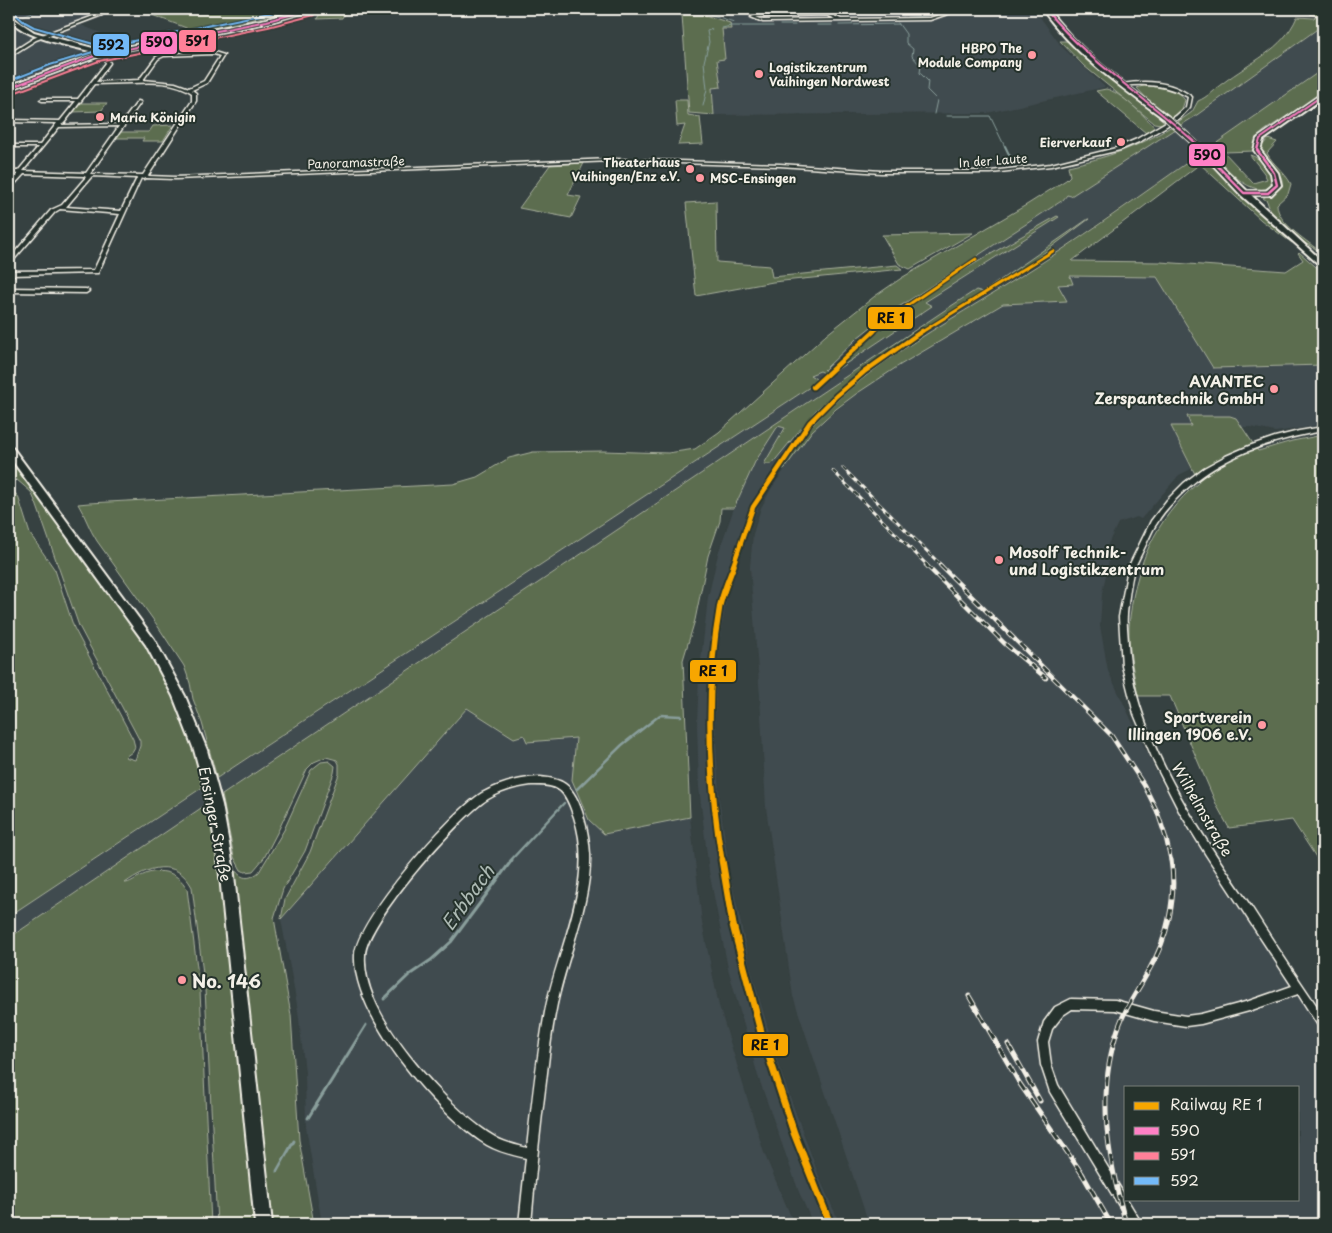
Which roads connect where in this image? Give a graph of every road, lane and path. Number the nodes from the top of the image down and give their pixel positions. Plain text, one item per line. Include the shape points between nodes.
1 (312, 9) edge
2 (826, 9) edge
3 (960, 9) edge
4 (1025, 9) edge
5 (1045, 9) edge
6 (827, 14) junction
7 (100, 15) dead end
8 (11, 19) edge
9 (841, 20) junction
10 (41, 36) junction
11 (226, 47) dead end
12 (221, 54) junction
13 (9, 56) edge
14 (103, 56) junction
15 (140, 82) junction
16 (93, 83) junction
17 (1123, 85) junction
18 (9, 88) edge
19 (190, 89) junction
20 (1323, 95) edge
21 (42, 100) dead end
22 (79, 100) junction
23 (139, 102) dead end
24 (9, 121) edge
25 (60, 124) junction
26 (122, 125) junction
27 (9, 146) edge
28 (41, 146) junction
29 (705, 163) joint
30 (9, 172) edge
31 (21, 173) junction
32 (88, 176) junction
33 (141, 178) junction
34 (9, 187) edge
35 (1274, 189) junction
36 (1243, 192) junction
37 (1264, 194) junction
38 (60, 208) junction
39 (1262, 210) junction
40 (123, 212) junction
41 (9, 262) edge
42 (1323, 266) edge
43 (9, 273) edge
44 (9, 290) edge
45 (86, 291) dead end
46 (1323, 429) edge
47 (9, 449) edge
48 (1299, 989) junction
49 (1323, 1023) edge
50 (532, 1154) junction
51 (264, 1224) edge
52 (525, 1224) edge
53 (1136, 1224) edge

1 - 14 street
2 - 6 street
3 - 9 street via 930,19
4 - 5 street
5 - 17 street via 1075,45
6 - 9 street
6 - 9 street via 753,17 763,21
7 - 10 street
8 - 10 street via 25,30
10 - 13 street
10 - 14 street
11 - 12 street
12 - 15 street via 163,55 157,58
12 - 19 street via 222,58 208,79
14 - 16 street
14 - 18 street
15 - 16 street
15 - 19 street via 172,83
16 - 22 street
17 - 29 street, In der Laute via 1167,86 1191,99 1184,112 1118,149 1016,170 889,172
17 - 36 street, bridge via 1168,119
19 - 33 street via 195,95 194,101
20 - 35 street via 1266,133 1258,142 1259,154 1278,182
21 - 22 street
22 - 25 street
23 - 26 street
24 - 25 street
25 - 26 street
25 - 28 street
26 - 32 street
27 - 28 street
28 - 31 street
29 - 33 street, Panoramastraße via 604,160 311,174
30 - 31 street, Panoramastraße
31 - 32 street, Panoramastraße
31 - 34 street
32 - 33 street, Panoramastraße
32 - 38 street
33 - 40 street
35 - 36 street
35 - 37 street
36 - 37 street
36 - 39 street
37 - 39 street via 1260,200
38 - 40 street
38 - 41 street via 53,211
39 - 42 street
40 - 43 street via 96,272
44 - 45 street
46 - 48 street, Wilhelmstraße via 1278,439 1238,454 1207,469 1180,489 1146,533 1130,568 1121,633 1129,686 1149,744 1168,784
47 - 51 street, Ensinger Straße via 159,657 189,716 204,760 220,826
48 - 49 street, Wilhelmstraße
48 - 53 street via 1249,1006 1186,1021 1115,1005 1071,1004 1053,1018 1043,1042 1054,1088
50 - 50 street via 550,1008 580,899 586,863 578,813 567,792 556,783 533,781 481,798 458,819 413,870 373,923 363,942 359,963 362,985 381,1021 405,1060 433,1093 490,1141
50 - 52 street

